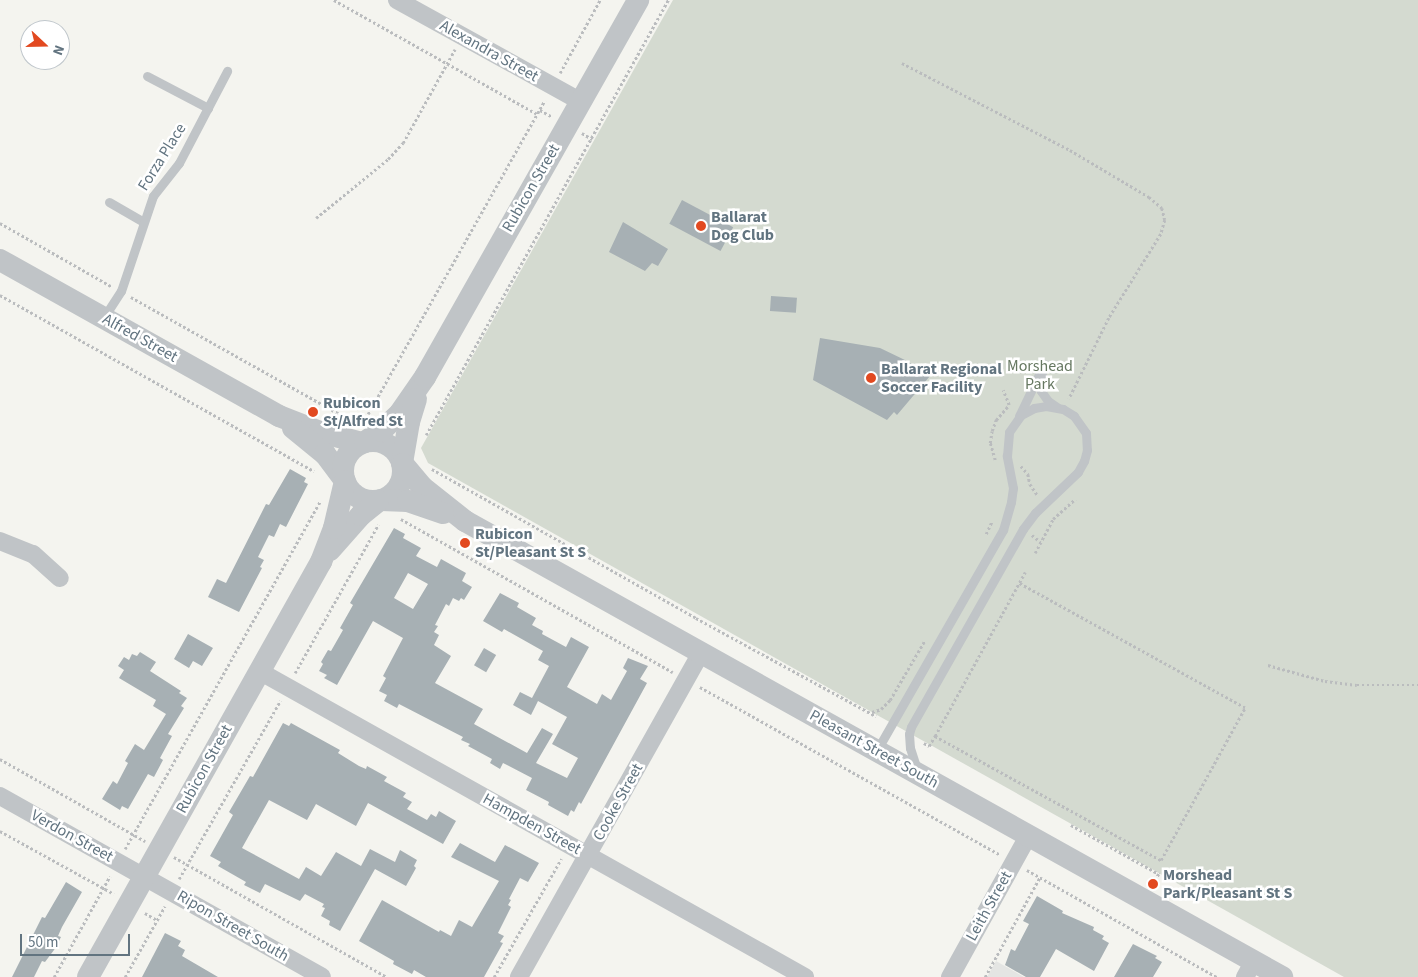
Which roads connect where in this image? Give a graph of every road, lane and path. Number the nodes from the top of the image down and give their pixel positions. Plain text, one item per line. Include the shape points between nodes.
1 (334, 0) edge
2 (397, 0) edge
3 (600, 0) edge
4 (638, 0) edge
5 (668, 0) edge
6 (462, 36) junction
7 (447, 63) junction
8 (902, 63) dead end
9 (227, 71) dead end
10 (147, 76) dead end
11 (553, 86) junction
12 (580, 101) junction
13 (208, 108) junction
14 (537, 114) junction
15 (110, 202) dead end
16 (316, 218) dead end
17 (143, 222) junction
18 (0, 223) edge
19 (0, 260) edge
20 (121, 291) junction
21 (0, 295) edge
22 (103, 318) junction
23 (425, 376) junction
24 (1003, 390) dead end
25 (1060, 408) junction
26 (368, 414) junction
27 (279, 416) junction
28 (374, 418) dead end
29 (350, 420) dead end
30 (1015, 422) junction
31 (364, 435) junction
32 (425, 437) dead end
33 (402, 464) junction
34 (1019, 464) dead end
35 (427, 466) dead end
36 (998, 467) dead end
37 (318, 473) dead end
38 (344, 480) junction
39 (324, 494) dead end
40 (1075, 499) dead end
41 (380, 500) junction
42 (1045, 503) junction
43 (994, 516) dead end
44 (398, 518) dead end
45 (466, 521) junction
46 (378, 525) dead end
47 (1028, 533) dead end
48 (984, 537) dead end
49 (0, 541) edge
50 (1041, 542) junction
51 (994, 544) junction
52 (1010, 552) junction
53 (1035, 553) dead end
54 (320, 562) junction
55 (1025, 572) dead end
56 (60, 578) dead end
57 (1019, 583) junction
58 (926, 638) dead end
59 (701, 653) junction
60 (1268, 664) dead end
61 (259, 671) junction
62 (292, 678) dead end
63 (687, 679) junction
64 (1418, 686) edge
65 (283, 695) dead end
66 (870, 712) junction
67 (876, 716) dead end
68 (935, 736) junction
69 (924, 743) dead end
70 (876, 750) junction
71 (0, 759) edge
72 (918, 773) junction
73 (0, 796) edge
74 (1071, 825) dead end
75 (0, 832) edge
76 (134, 834) junction
77 (1028, 836) junction
78 (148, 842) dead end
79 (569, 845) junction
80 (122, 854) dead end
81 (588, 856) junction
82 (173, 857) dead end
83 (1013, 862) junction
84 (188, 864) junction
85 (113, 870) dead end
86 (144, 876) junction
87 (1040, 877) junction
88 (178, 883) dead end
89 (1153, 884) dead end
90 (103, 888) junction
91 (118, 896) dead end
92 (167, 902) dead end
93 (142, 911) dead end
94 (157, 920) junction
95 (1249, 969) edge
96 (54, 977) edge
97 (88, 977) edge
98 (125, 977) edge
99 (322, 977) edge
100 (387, 977) edge
101 (494, 977) edge
102 (519, 977) edge
103 (804, 977) edge
104 (950, 977) edge
105 (985, 977) edge
106 (1217, 977) edge
107 (1282, 977) edge

1 - 7 path
2 - 6 street, Alexandra Street
3 - 11 path
4 - 12 street, Rubicon Street
5 - 32 path
6 - 7 path
6 - 11 street, Alexandra Street
7 - 14 path
7 - 16 path via 399,149
8 - 25 path via 1070,150 1162,208 1165,220 1161,234 1109,318
9 - 13 lane, Forza Place
10 - 13 lane
11 - 12 street, Alexandra Street
11 - 14 path
12 - 23 street, Rubicon Street
13 - 17 lane, Forza Place via 179,163 153,196
14 - 26 path
15 - 17 lane
17 - 20 lane, Forza Place
18 - 20 path
19 - 22 street, Alfred Street
20 - 22 lane, Forza Place
20 - 29 path
21 - 37 path
22 - 27 street, Alfred Street
23 - 31 street, Rubicon Street via 400,413 384,429
23 - 33 street, Rubicon Street via 411,413
24 - 36 path via 1009,405 996,420 990,437
25 - 30 lane via 1034,408
25 - 30 lane via 1048,401 1041,390 1044,364
25 - 42 lane via 1074,416 1082,426 1088,440 1087,450 1078,472
26 - 28 path
26 - 31 path
27 - 31 street, Alfred Street via 320,432
27 - 38 street, Alfred Street via 325,454
30 - 51 lane via 1007,441 1006,456 1013,488 1011,502
31 - 33 street via 388,444 396,451
31 - 38 street via 345,459
33 - 41 street via 399,486 393,494
33 - 45 street, Pleasant Street South via 422,487
34 - 42 path
35 - 66 path
38 - 41 street via 358,497
38 - 54 street, Rubicon Street via 334,528
39 - 76 path
40 - 50 path via 1052,519
41 - 45 street, Pleasant Street South via 408,501
41 - 54 street, Rubicon Street via 350,527
42 - 52 lane via 1023,529
43 - 48 path
44 - 63 path
45 - 59 street, Pleasant Street South
46 - 62 path
47 - 50 path
49 - 56 street via 32,554
50 - 53 path
51 - 52 lane
51 - 70 lane
52 - 72 lane via 911,727 910,748
54 - 61 street, Rubicon Street
55 - 57 path
57 - 68 path
57 - 68 path via 1245,708 1161,860
58 - 66 path via 890,700 881,709
59 - 63 street, Cooke Street
59 - 70 street, Pleasant Street South
60 - 64 path via 1325,681
61 - 79 street, Hampden Street
61 - 86 street, Rubicon Street
63 - 81 street, Cooke Street
63 - 83 path
65 - 84 path
66 - 67 path
68 - 69 path via 929,746
70 - 72 street, Pleasant Street South
71 - 76 path
72 - 77 street, Pleasant Street South
73 - 86 street, Verdon Street
74 - 89 path via 1158,874
75 - 90 path
76 - 78 path
76 - 80 path
77 - 83 street, Leith Street
77 - 95 street, Pleasant Street South
79 - 81 street, Hampden Street
79 - 101 path
81 - 102 street, Cooke Street
81 - 103 street, Hampden Street
82 - 84 path
83 - 87 path
83 - 104 street, Leith Street
84 - 88 path
84 - 100 path
85 - 90 path
86 - 97 street, Rubicon Street
86 - 99 street, Ripon Street South
87 - 105 path
87 - 106 path
90 - 91 path
90 - 96 path
92 - 94 path
93 - 94 path
94 - 98 path
95 - 107 street, Pleasant Street South

